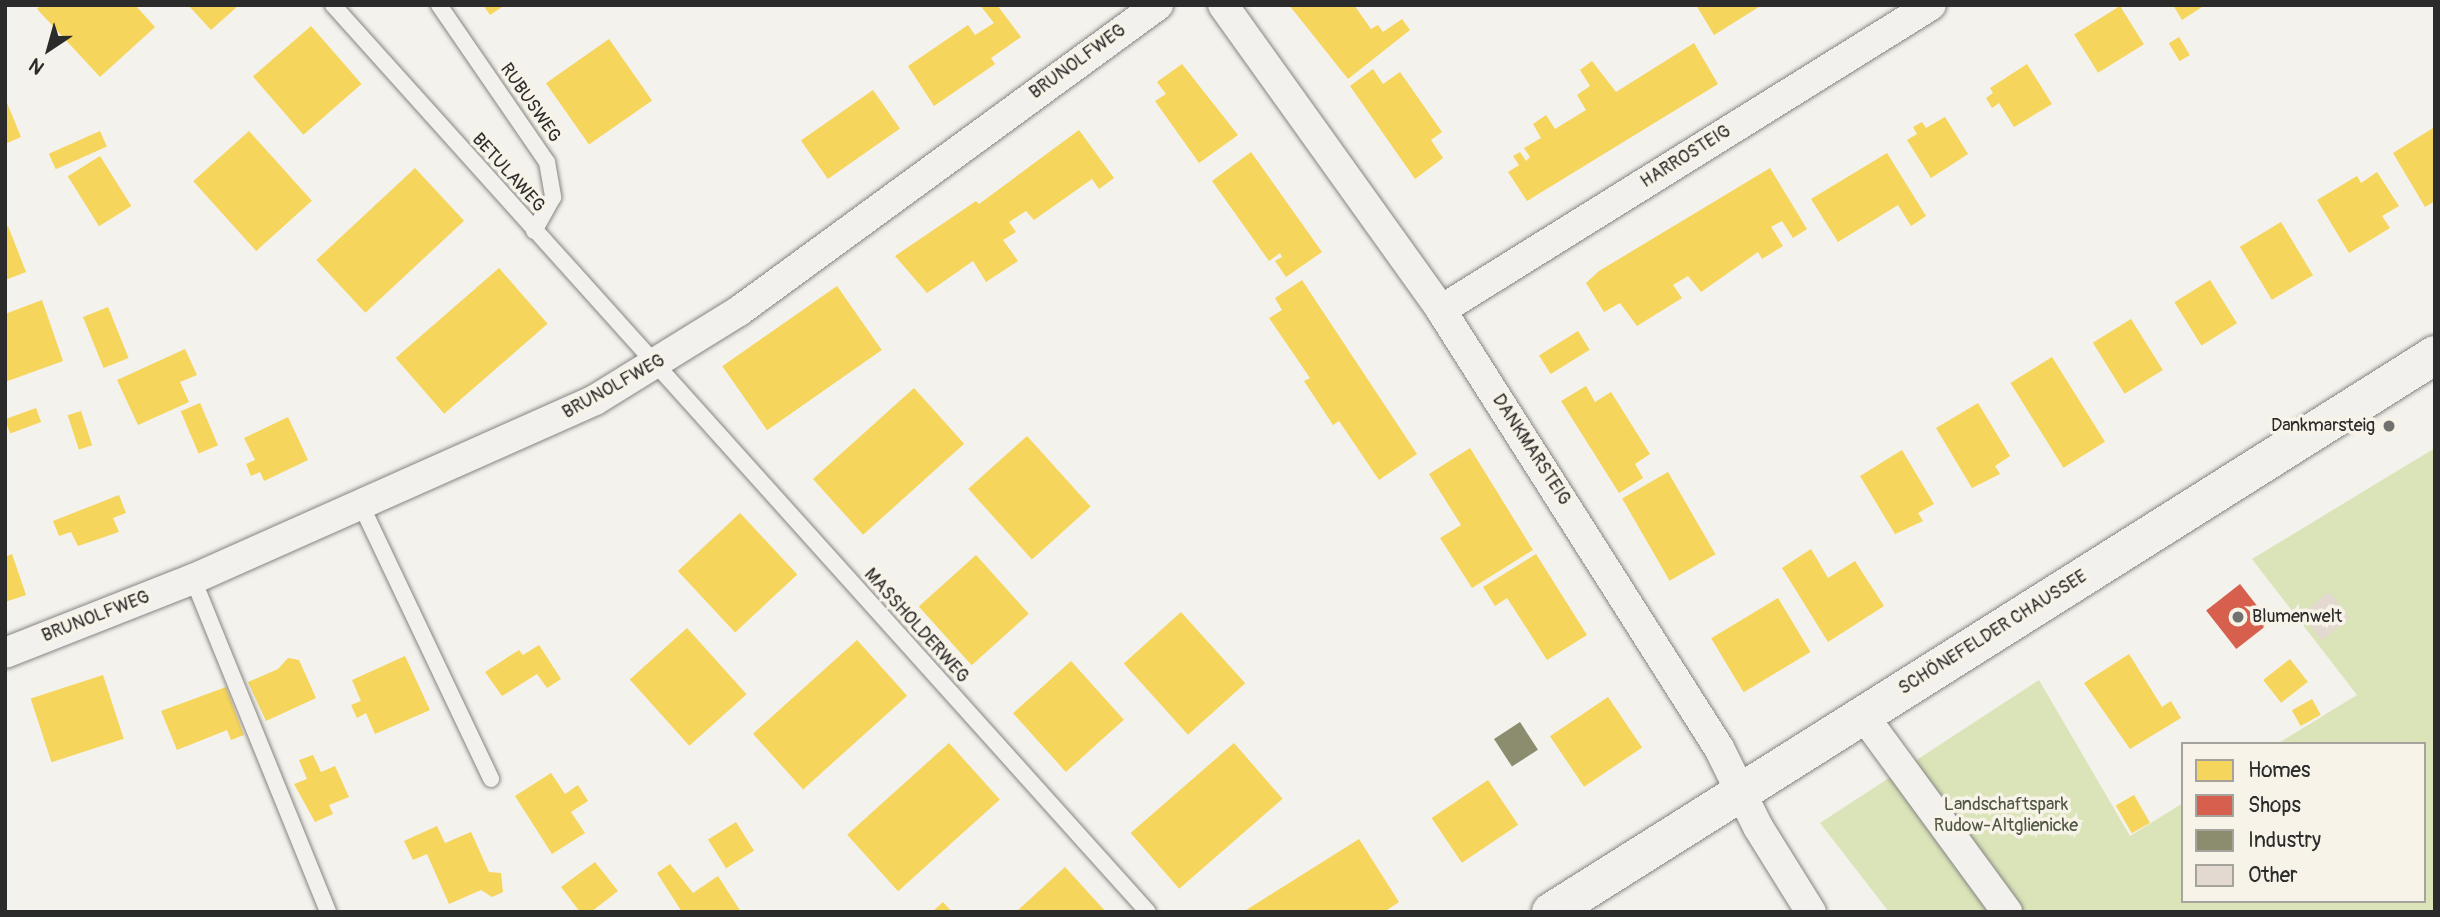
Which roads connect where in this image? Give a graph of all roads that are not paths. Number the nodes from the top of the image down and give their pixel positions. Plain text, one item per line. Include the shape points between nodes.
1 (333, 5) edge
2 (439, 5) edge
3 (1158, 5) edge
4 (1223, 5) edge
5 (1931, 5) edge
6 (534, 230) junction
7 (1441, 310) junction
8 (2435, 355) edge
9 (657, 365) junction
10 (362, 507) junction
11 (193, 579) junction
12 (5, 653) edge
13 (1863, 715) junction
14 (491, 779) dead end
15 (1744, 791) junction
16 (328, 912) edge
17 (1148, 912) edge
18 (1551, 912) edge
19 (1811, 912) edge
20 (2007, 912) edge

1 - 6 lane, BETULAWEG
2 - 6 lane, RUBUSWEG via 547,162 553,197
3 - 9 street, BRUNOLFWEG via 739,311
4 - 7 street, DANKMARSTEIG
5 - 7 street, HARROSTEIG
6 - 9 lane, BETULAWEG
7 - 15 street, DANKMARSTEIG
8 - 13 main road, SCHÖNEFELDER CHAUSSEE
9 - 10 street, BRUNOLFWEG via 595,400
9 - 17 lane, MASSHOLDERWEG
10 - 11 street, BRUNOLFWEG
10 - 14 lane
11 - 12 street, BRUNOLFWEG
11 - 16 lane
13 - 15 main road, SCHÖNEFELDER CHAUSSEE
13 - 20 street
15 - 18 main road, SCHÖNEFELDER CHAUSSEE
15 - 19 street, DANKMARSTEIG via 1758,827

